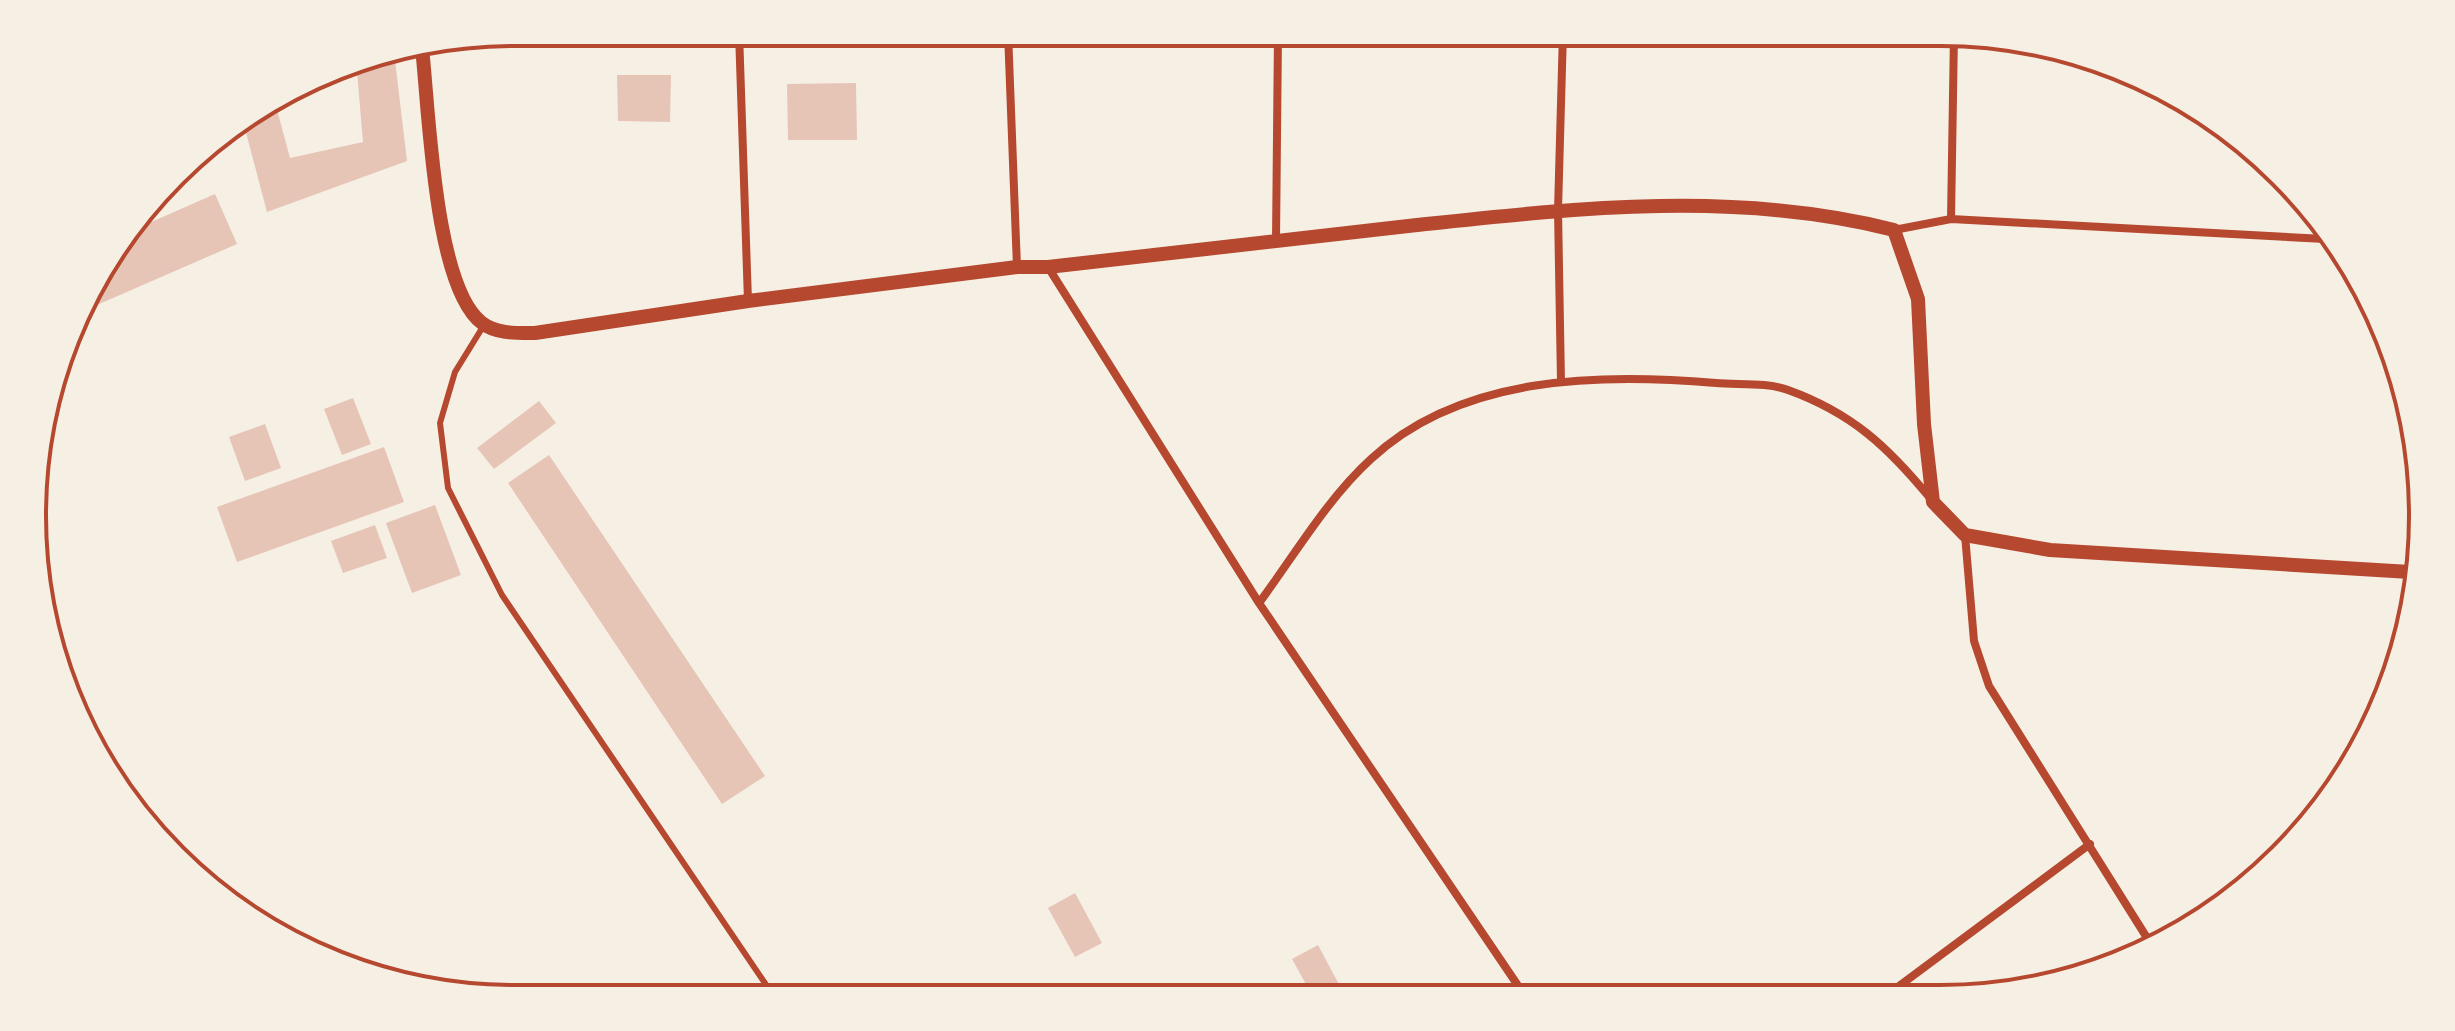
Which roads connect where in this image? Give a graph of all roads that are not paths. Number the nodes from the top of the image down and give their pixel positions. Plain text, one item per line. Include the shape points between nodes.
1 (739, 46) edge
2 (1009, 46) edge
3 (1278, 46) edge
4 (1563, 46) edge
5 (1954, 46) edge
6 (423, 55) edge
7 (1558, 210) junction
8 (1951, 219) junction
9 (1894, 230) junction
10 (2318, 239) edge
11 (1276, 240) junction
12 (1017, 267) junction
13 (1048, 267) junction
14 (748, 301) junction
15 (484, 325) junction
16 (1561, 382) junction
17 (1933, 502) junction
18 (1965, 535) junction
19 (2406, 572) edge
20 (1259, 603) junction
21 (2090, 844) junction
22 (2147, 937) edge
23 (766, 985) edge
24 (1518, 985) edge
25 (1900, 985) edge

1 - 14 street
2 - 12 street
3 - 11 street
4 - 7 street
5 - 8 street
6 - 15 street via 442,232 465,307
7 - 9 street via 1674,203 1854,219
7 - 11 street
7 - 16 street
8 - 9 street
8 - 10 street
9 - 17 street via 1918,299
11 - 13 street
12 - 13 street
12 - 14 street
13 - 20 street
14 - 15 street via 535,333
15 - 23 lane via 455,372 440,423 448,488 502,595
16 - 17 street via 1699,381 1785,389 1842,415 1891,450
16 - 20 street via 1492,393 1423,423 1371,459
17 - 18 street
18 - 19 street via 2050,550
18 - 21 street via 1974,641 1989,686
20 - 24 street
21 - 22 street
21 - 25 street

